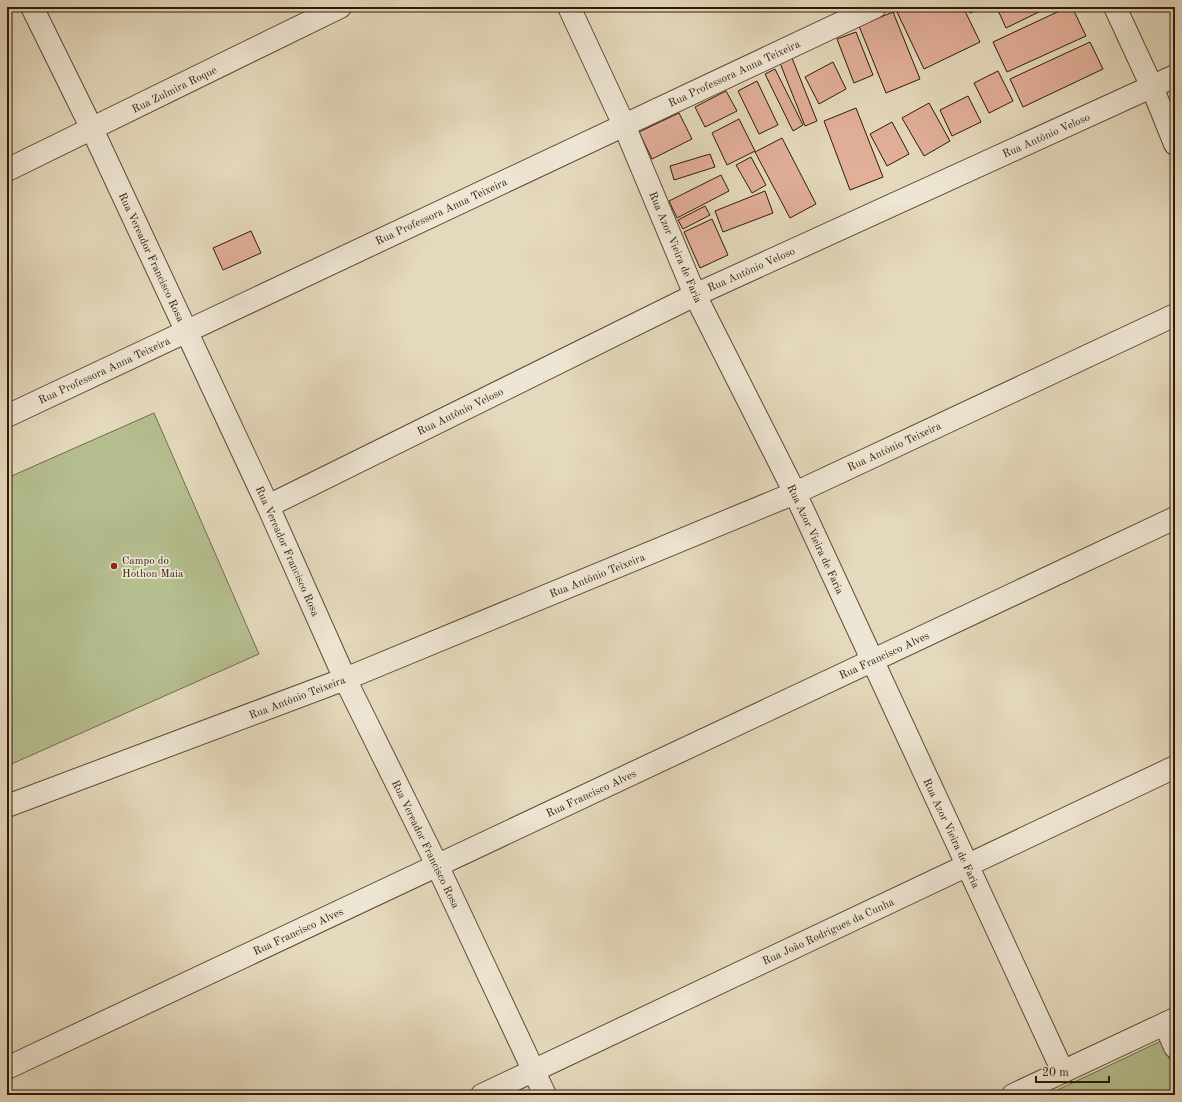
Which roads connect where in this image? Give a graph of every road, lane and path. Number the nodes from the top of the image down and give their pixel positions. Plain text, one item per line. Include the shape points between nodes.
1 (32, 7) edge
2 (340, 7) edge
3 (569, 7) edge
4 (875, 7) edge
5 (1115, 7) edge
6 (1175, 76) edge
7 (1152, 87) junction
8 (624, 125) junction
9 (92, 129) junction
10 (1175, 144) edge
11 (7, 170) edge
12 (695, 295) junction
13 (1175, 315) edge
14 (187, 331) junction
15 (7, 416) edge
16 (795, 493) junction
17 (268, 506) junction
18 (1175, 518) edge
19 (872, 660) junction
20 (345, 679) junction
21 (1175, 767) edge
22 (7, 806) edge
23 (437, 865) junction
24 (967, 866) junction
25 (1170, 1021) edge
26 (1175, 1047) edge
27 (7, 1068) edge
28 (533, 1071) junction
29 (1063, 1072) junction
30 (482, 1095) edge
31 (545, 1095) edge
32 (1013, 1095) edge

1 - 9 street, Rua Vereador Francisco Rosa
2 - 9 street, Rua Zulmira Roque
3 - 8 street, Rua Azor Vieira de Faria
4 - 8 street, Rua Professora Anna Teixeira
5 - 7 street
6 - 7 street, Rua Antônio Veloso
7 - 10 street
7 - 12 street, Rua Antônio Veloso
8 - 12 street, Rua Azor Vieira de Faria
8 - 14 street, Rua Professora Anna Teixeira
9 - 11 street, Rua Zulmira Roque
9 - 14 street, Rua Vereador Francisco Rosa
12 - 16 street, Rua Azor Vieira de Faria
12 - 17 street, Rua Antônio Veloso
13 - 16 street, Rua Antônio Teixeira
14 - 15 street, Rua Professora Anna Teixeira
14 - 17 street, Rua Vereador Francisco Rosa
16 - 19 street, Rua Azor Vieira de Faria
16 - 20 street, Rua Antônio Teixeira
17 - 20 street, Rua Vereador Francisco Rosa
18 - 19 street, Rua Francisco Alves
19 - 23 street, Rua Francisco Alves
19 - 24 street, Rua Azor Vieira de Faria
20 - 22 street, Rua Antônio Teixeira
20 - 23 street, Rua Vereador Francisco Rosa
21 - 24 street, Rua João Rodrigues da Cunha
23 - 27 street, Rua Francisco Alves
23 - 28 street, Rua Vereador Francisco Rosa
24 - 28 street, Rua João Rodrigues da Cunha
24 - 29 street, Rua Azor Vieira de Faria
25 - 26 street
25 - 29 street
28 - 30 street, Rua João Rodrigues da Cunha
28 - 31 street, Rua Vereador Francisco Rosa
29 - 32 street

